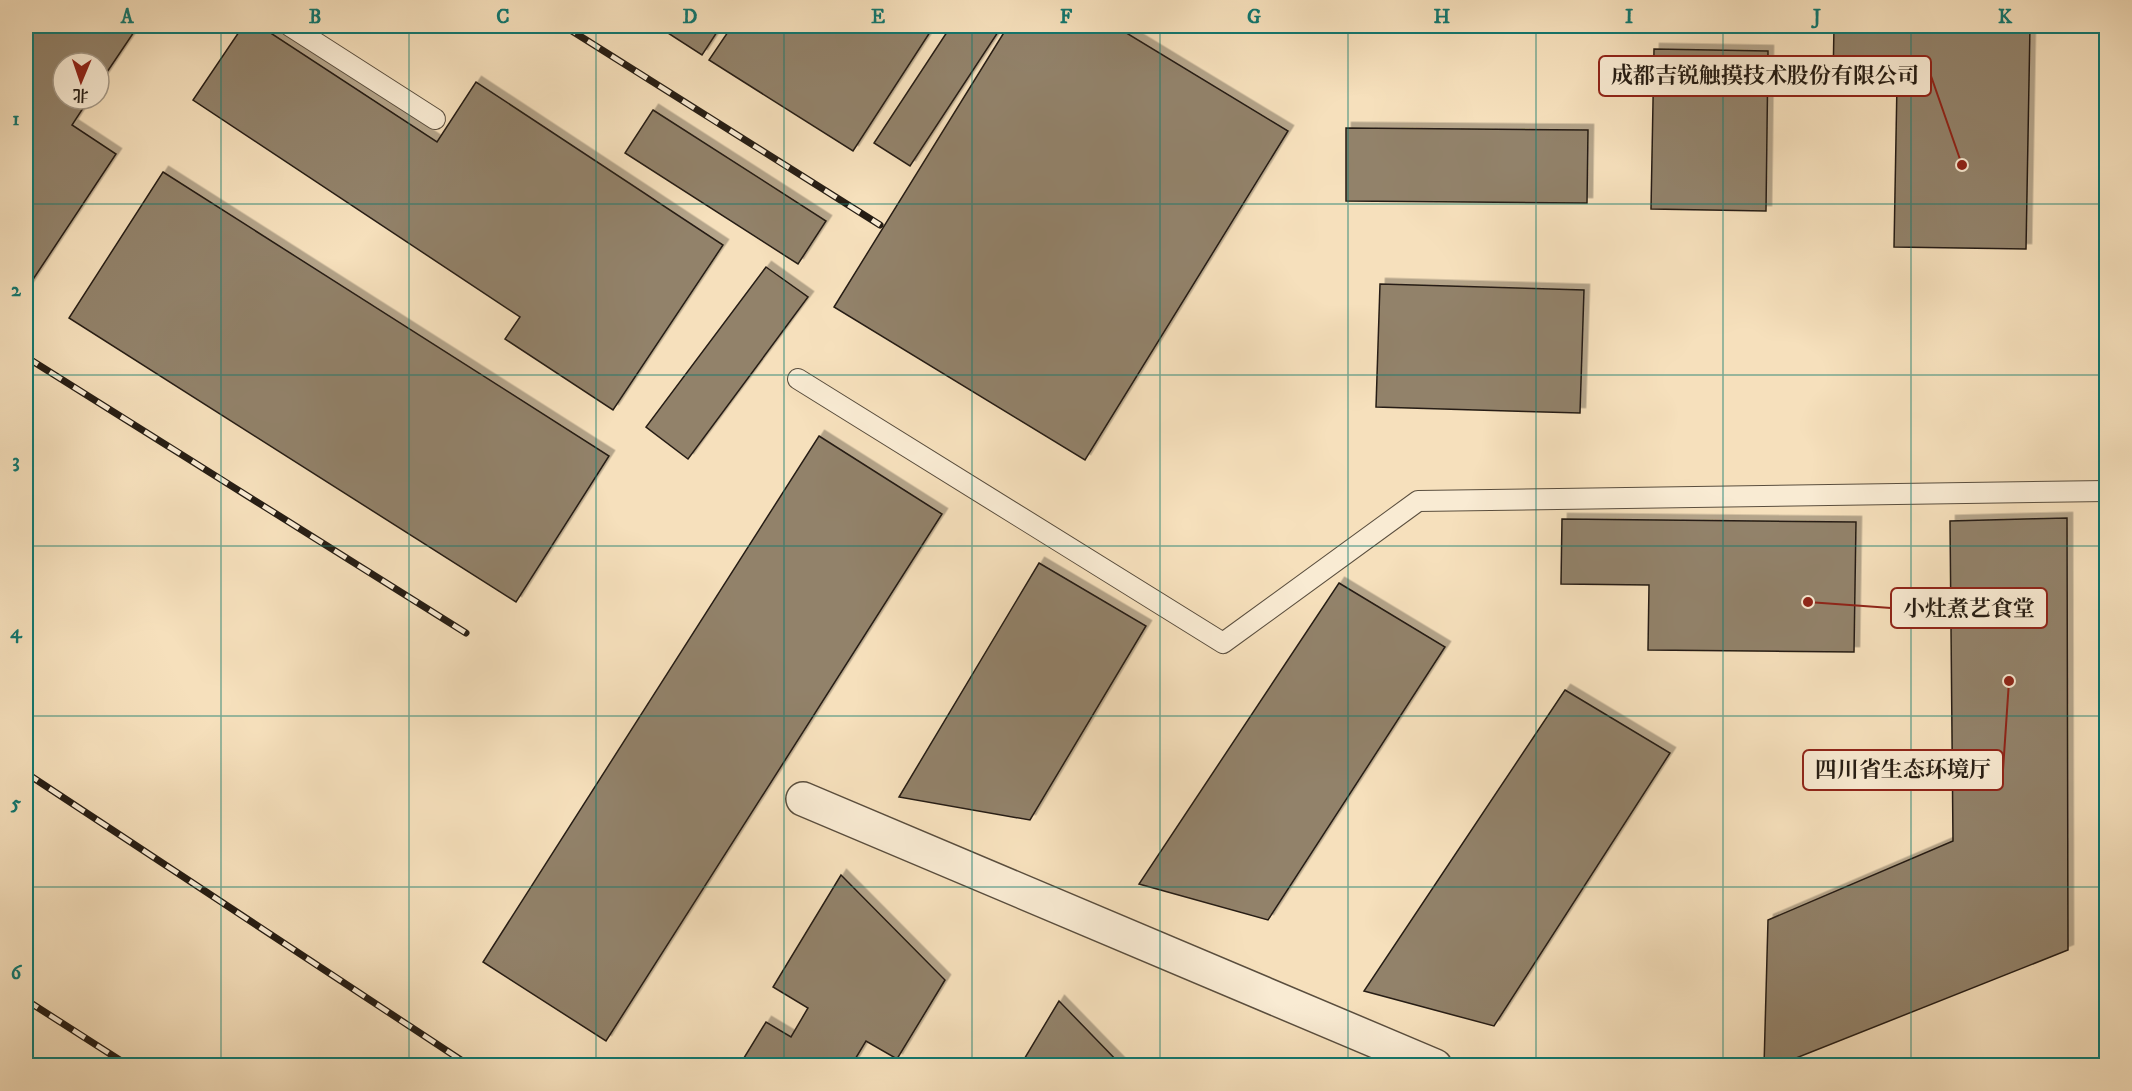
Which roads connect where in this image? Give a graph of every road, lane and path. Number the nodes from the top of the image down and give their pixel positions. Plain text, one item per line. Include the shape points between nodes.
1 (290, 26) edge
2 (435, 119) dead end
3 (798, 379) dead end
4 (2106, 491) edge
5 (803, 799) dead end
6 (1435, 1065) edge

1 - 2 lane
3 - 4 lane via 1223,643 1418,501
5 - 6 street

